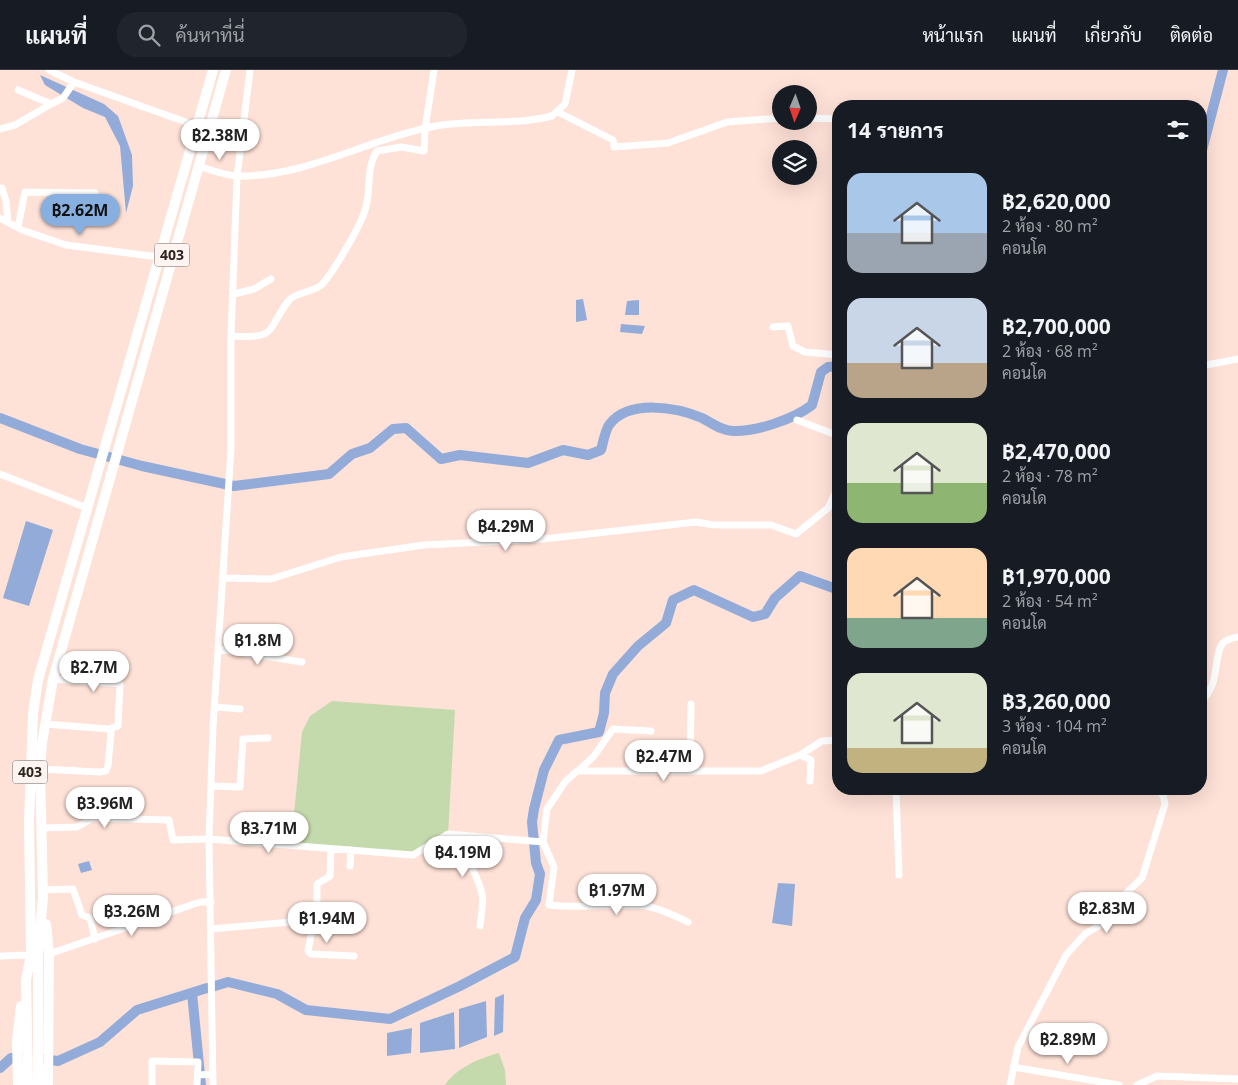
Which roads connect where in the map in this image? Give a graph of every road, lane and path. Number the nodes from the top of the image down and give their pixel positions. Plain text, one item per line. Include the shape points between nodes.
1 (49, 70) edge
2 (213, 70) edge
3 (226, 70) edge
4 (250, 70) edge
5 (434, 70) edge
6 (572, 70) edge
7 (73, 85) junction
8 (18, 90) dead end
9 (52, 104) junction
10 (558, 112) junction
11 (772, 119) edge
12 (818, 119) edge
13 (832, 120) edge
14 (196, 126) junction
15 (0, 129) edge
16 (425, 129) junction
17 (198, 166) junction
18 (236, 176) junction
19 (0, 188) edge
20 (95, 193) dead end
21 (0, 218) edge
22 (8, 222) junction
23 (18, 227) junction
24 (159, 257) junction
25 (271, 279) dead end
26 (234, 294) junction
27 (773, 327) dead end
28 (231, 336) junction
29 (832, 354) edge
30 (1238, 359) edge
31 (1207, 365) edge
32 (797, 420) dead end
33 (832, 433) edge
34 (0, 474) edge
35 (832, 500) edge
36 (87, 508) junction
37 (222, 578) junction
38 (1238, 637) edge
39 (218, 648) junction
40 (302, 662) dead end
41 (53, 679) junction
42 (1207, 694) edge
43 (691, 704) dead end
44 (215, 707) junction
45 (240, 709) dead end
46 (44, 724) junction
47 (109, 729) junction
48 (652, 731) dead end
49 (268, 738) dead end
50 (832, 740) edge
51 (800, 755) junction
52 (40, 769) junction
53 (578, 771) junction
54 (690, 771) junction
55 (810, 781) dead end
56 (211, 786) junction
57 (896, 795) edge
58 (1163, 795) edge
59 (41, 828) junction
60 (474, 836) junction
61 (209, 839) junction
62 (543, 842) junction
63 (331, 849) junction
64 (351, 850) junction
65 (350, 866) dead end
66 (899, 875) dead end
67 (43, 894) junction
68 (211, 902) junction
69 (314, 920) junction
70 (688, 922) dead end
71 (480, 926) dead end
72 (211, 930) junction
73 (95, 939) junction
74 (49, 954) junction
75 (31, 955) junction
76 (0, 956) edge
77 (354, 956) dead end
78 (26, 983) junction
79 (1013, 1067) junction
80 (213, 1074) junction
81 (200, 1075) junction
82 (1238, 1079) edge
83 (22, 1083) edge
84 (44, 1084) edge
85 (152, 1085) edge
86 (197, 1085) edge
87 (213, 1085) edge
88 (1010, 1085) edge
89 (1119, 1085) edge
90 (1137, 1085) edge

1 - 7 street
2 - 14 highway, 403
3 - 17 highway, 403
4 - 18 street
5 - 16 street
6 - 10 street via 565,104
7 - 9 street via 63,98
7 - 14 street
8 - 9 street
9 - 15 street via 16,125
10 - 11 street via 612,140 614,147 668,143 727,122
10 - 16 street via 542,118
12 - 13 street
14 - 24 highway, 403
16 - 18 street via 288,170
16 - 28 street via 424,151 401,146 377,151 370,161 365,211 337,263 320,286 290,298 274,327 261,336
17 - 18 street
17 - 41 highway, 403
18 - 26 street
19 - 22 street via 6,201
20 - 23 street via 24,192
21 - 22 street
22 - 23 street
23 - 24 street via 66,245
24 - 36 highway, 403
25 - 26 street via 254,289
26 - 28 street
27 - 29 street via 788,326 793,346 805,352
28 - 37 street via 228,485
30 - 31 street
32 - 33 street
34 - 36 street
35 - 37 street via 828,508 796,534 771,525 696,522 543,539 424,545 340,558 271,579
36 - 75 highway, 403 via 38,680 33,714 29,822
37 - 39 street
38 - 42 street via 1223,643 1219,650 1218,666
39 - 40 street
39 - 44 street
41 - 46 highway, 403
41 - 47 street via 120,684 118,726
43 - 54 street
44 - 45 street
44 - 56 street
46 - 47 street
46 - 52 highway, 403
47 - 52 street via 106,771
48 - 53 street via 613,729 594,756
49 - 56 street via 243,739 240,787
50 - 51 street via 822,741
51 - 54 street via 761,771
51 - 55 street via 811,760
52 - 59 highway, 403
53 - 54 street
53 - 62 street via 565,782 547,809
56 - 61 street
57 - 66 street
58 - 79 street via 1165,804 1142,878 1121,898 1108,920 1085,934 1066,955 1018,1047
59 - 61 street via 77,827 93,818 169,820 173,840
59 - 67 highway, 403
60 - 62 street
60 - 64 street via 448,834 413,855
60 - 71 street via 469,850 470,866 482,894
61 - 63 street
61 - 68 street
62 - 70 street via 554,867 549,905 568,908 647,906
63 - 64 street
63 - 69 street via 330,876 317,884
64 - 65 street
67 - 73 street via 74,889 82,915 90,918
67 - 74 highway
67 - 84 highway
67 - 84 highway, 403 via 38,954
68 - 72 street
68 - 73 street via 200,902
69 - 72 street
69 - 77 street via 308,951 311,954
72 - 80 street
73 - 74 street
74 - 84 highway
75 - 76 street
75 - 78 highway, 403
78 - 83 highway, 403
78 - 83 highway via 18,1040
79 - 88 street
79 - 89 street
80 - 81 street
80 - 87 street
81 - 85 street via 198,1062 152,1061
81 - 86 street
82 - 90 street via 1158,1076

